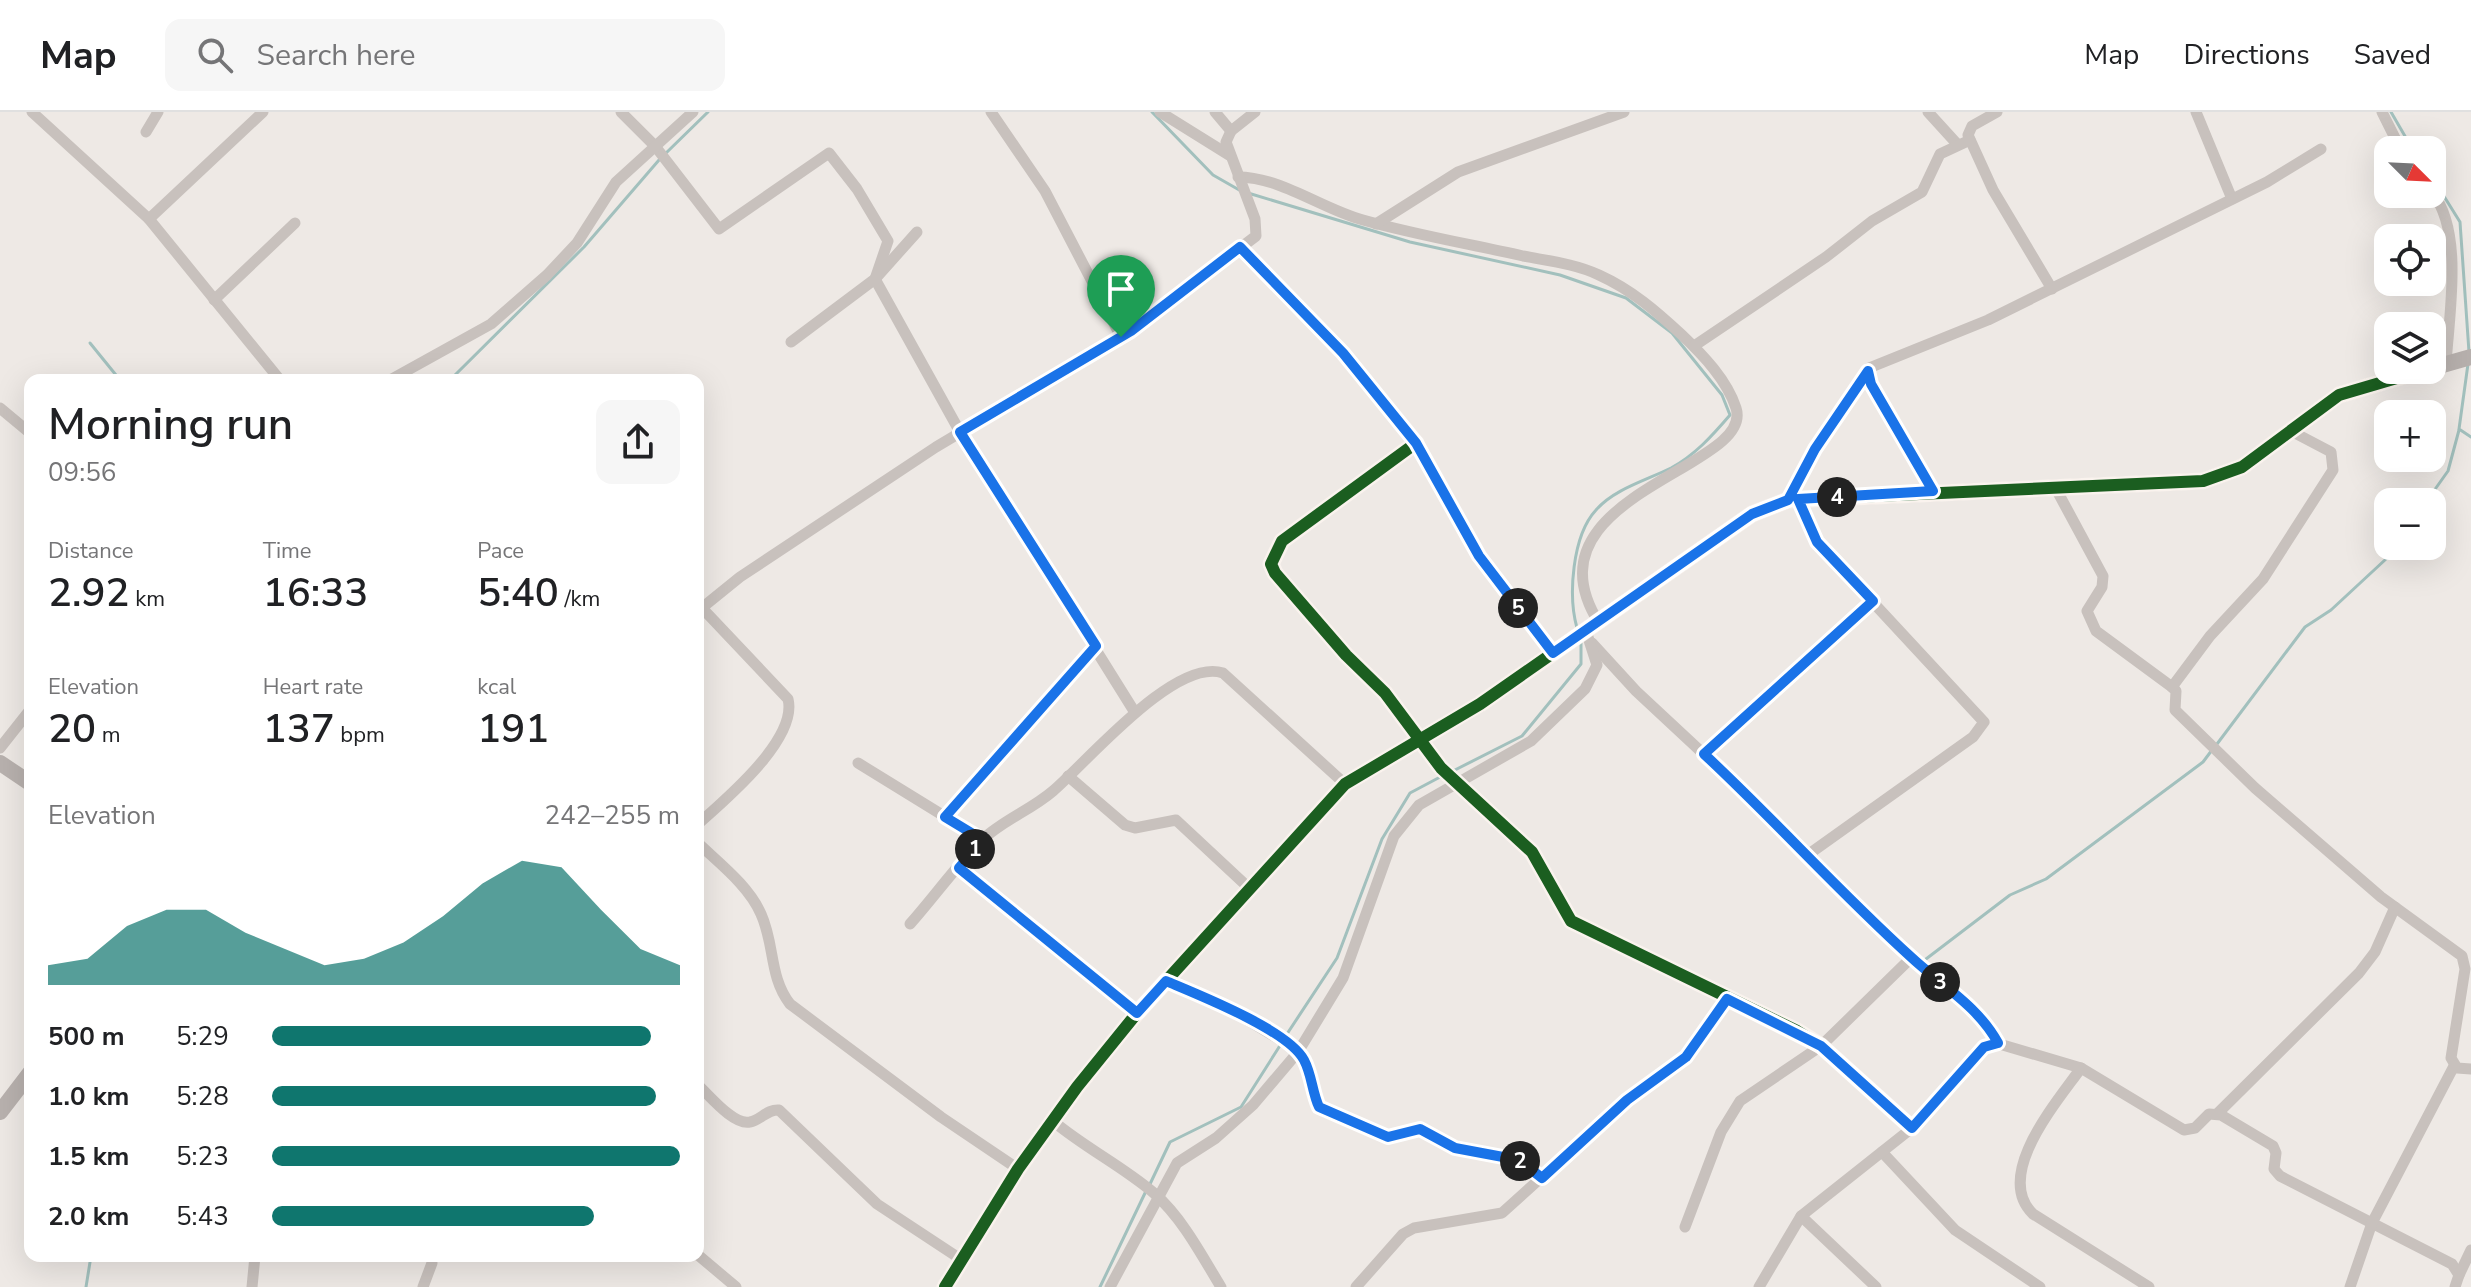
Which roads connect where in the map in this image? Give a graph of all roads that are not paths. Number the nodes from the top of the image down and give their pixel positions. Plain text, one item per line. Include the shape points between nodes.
1 (32, 112) edge
2 (158, 112) edge
3 (263, 112) edge
4 (621, 112) edge
5 (693, 112) edge
6 (991, 112) edge
7 (1160, 112) edge
8 (1215, 112) edge
9 (1255, 112) edge
10 (1624, 112) edge
11 (1928, 112) edge
12 (1997, 112) edge
13 (2196, 112) edge
14 (2382, 112) edge
15 (1231, 131) junction
16 (146, 132) dead end
17 (2394, 136) edge
18 (1964, 142) junction
19 (655, 146) junction
20 (2321, 149) dead end
21 (1229, 155) junction
22 (1241, 179) junction
23 (2232, 199) junction
24 (2442, 208) edge
25 (149, 219) junction
26 (295, 223) dead end
27 (1376, 224) junction
28 (917, 232) dead end
29 (1240, 247) junction
30 (875, 279) junction
31 (2052, 289) junction
32 (214, 300) junction
33 (2446, 331) edge
34 (1121, 337) junction
35 (791, 342) dead end
36 (1694, 346) junction
37 (2471, 357) edge
38 (2446, 363) edge
39 (1868, 371) junction
40 (275, 374) edge
41 (401, 374) edge
42 (2376, 384) edge
43 (0, 408) edge
44 (24, 428) edge
45 (2291, 431) junction
46 (960, 432) junction
47 (1416, 443) junction
48 (2055, 487) junction
49 (1933, 491) junction
50 (1793, 500) junction
51 (1873, 601) junction
52 (704, 606) edge
53 (704, 613) edge
54 (1586, 633) junction
55 (1096, 646) junction
56 (1553, 653) junction
57 (2172, 687) junction
58 (1134, 711) junction
59 (24, 718) edge
60 (1419, 740) junction
61 (0, 748) edge
62 (1704, 754) junction
63 (0, 763) edge
64 (858, 763) dead end
65 (1068, 776) junction
66 (24, 779) edge
67 (1455, 782) junction
68 (1345, 784) junction
69 (945, 817) junction
70 (704, 818) edge
71 (983, 840) junction
72 (704, 849) edge
73 (1809, 854) junction
74 (959, 868) junction
75 (1250, 889) junction
76 (2395, 907) junction
77 (910, 924) dead end
78 (1911, 958) junction
79 (2466, 958) edge
80 (1166, 981) junction
81 (1727, 999) junction
82 (1137, 1013) junction
83 (1998, 1043) junction
84 (1821, 1046) junction
85 (1296, 1050) junction
86 (2454, 1066) junction
87 (2081, 1068) junction
88 (2471, 1069) edge
89 (24, 1081) edge
90 (704, 1090) edge
91 (0, 1112) edge
92 (2217, 1114) junction
93 (1053, 1121) junction
94 (1912, 1128) junction
95 (1882, 1152) junction
96 (1018, 1169) junction
97 (1542, 1178) junction
98 (1158, 1197) junction
99 (1801, 1216) junction
100 (2372, 1223) junction
101 (1685, 1227) dead end
102 (2471, 1250) edge
103 (704, 1260) edge
104 (962, 1260) junction
105 (254, 1262) edge
106 (432, 1262) edge
107 (2457, 1281) edge
108 (252, 1287) edge
109 (423, 1287) edge
110 (736, 1287) edge
111 (945, 1287) edge
112 (1110, 1287) edge
113 (1221, 1287) edge
114 (1356, 1287) edge
115 (1759, 1287) edge
116 (1876, 1287) edge
117 (2040, 1287) edge
118 (2149, 1287) edge
119 (2350, 1287) edge

1 - 25 street
2 - 16 street
3 - 25 street
4 - 19 street
5 - 19 street
6 - 34 street via 1045,191
7 - 21 street
8 - 15 street
9 - 15 street
10 - 27 street via 1458,172
11 - 18 street
12 - 18 street via 1969,129
13 - 23 street
14 - 17 street
15 - 21 street via 1226,142
18 - 31 street
18 - 36 street via 1936,159 1922,192
19 - 30 street via 719,229 829,153 888,241
19 - 41 street via 616,182 577,243 547,275 491,324
20 - 23 street
21 - 22 street
22 - 27 street via 1278,186
22 - 29 street via 1257,234
23 - 31 street
24 - 33 street via 2451,248
25 - 32 street
26 - 32 street
27 - 36 street via 1584,269 1645,301
28 - 30 street
29 - 34 street
29 - 47 street via 1343,353
30 - 35 street
30 - 46 street
31 - 39 street
32 - 40 street
34 - 46 street
36 - 54 street via 1713,366 1736,408 1736,421 1706,454 1627,502 1600,526 1584,568
37 - 38 street
39 - 49 street
39 - 50 street via 1815,449
42 - 45 street via 2339,395
43 - 44 street
45 - 48 street via 2242,467 2203,481
45 - 57 street via 2331,452 2333,470 2263,579
46 - 52 street
46 - 55 street
47 - 56 street via 1479,556
47 - 60 street via 1282,541 1271,564 1324,631 1385,693
48 - 49 street
48 - 57 street via 2103,576 2087,611 2092,626
49 - 50 street
50 - 51 street via 1817,542
50 - 54 street via 1752,514
51 - 62 street
51 - 73 street via 1972,706 1984,726
53 - 70 street via 788,699 791,717 759,762
54 - 56 street
54 - 62 street via 1636,691
54 - 67 street via 1597,665 1585,689 1531,741
55 - 58 street
55 - 69 street
56 - 60 street
57 - 76 street via 2175,710 2255,788
58 - 65 street
58 - 68 street via 1196,674 1215,670
59 - 61 street
60 - 67 street
60 - 68 street
62 - 73 street
63 - 66 street
64 - 69 street
65 - 71 street
65 - 75 street via 1125,825 1176,820
67 - 81 street via 1532,852 1571,921
67 - 85 street via 1419,805 1394,836 1343,978
68 - 75 street
69 - 71 street
71 - 74 street
72 - 96 street via 756,904 778,988 790,1004
73 - 78 street
74 - 77 street
74 - 82 street
75 - 80 street
76 - 79 street
76 - 92 street via 2359,973
78 - 83 street via 1985,1021
78 - 84 street
79 - 86 street
80 - 82 street
80 - 85 street via 1279,1036
81 - 84 street
81 - 97 street via 1686,1057 1627,1100
82 - 93 street
83 - 87 street
83 - 94 street via 1984,1047
84 - 94 street
84 - 101 street via 1740,1101 1716,1144
85 - 97 street via 1325,1112 1388,1137 1420,1129 1455,1148 1519,1160
85 - 98 street via 1253,1105 1177,1163
86 - 88 street
86 - 100 street
87 - 92 street via 2184,1130
87 - 118 street via 2031,1144 2021,1170 2021,1199 2033,1214
89 - 91 street
90 - 104 street via 741,1122 779,1110 877,1204
92 - 100 street via 2273,1146 2274,1169 2280,1176
93 - 96 street
93 - 98 street
94 - 95 street
95 - 99 street
95 - 117 street via 1955,1230
96 - 104 street
97 - 114 street via 1502,1213 1403,1234
98 - 112 street
98 - 113 street
99 - 115 street
99 - 116 street
100 - 107 street via 2452,1264
100 - 119 street
102 - 107 street
103 - 110 street
104 - 111 street
105 - 108 street
106 - 109 street

